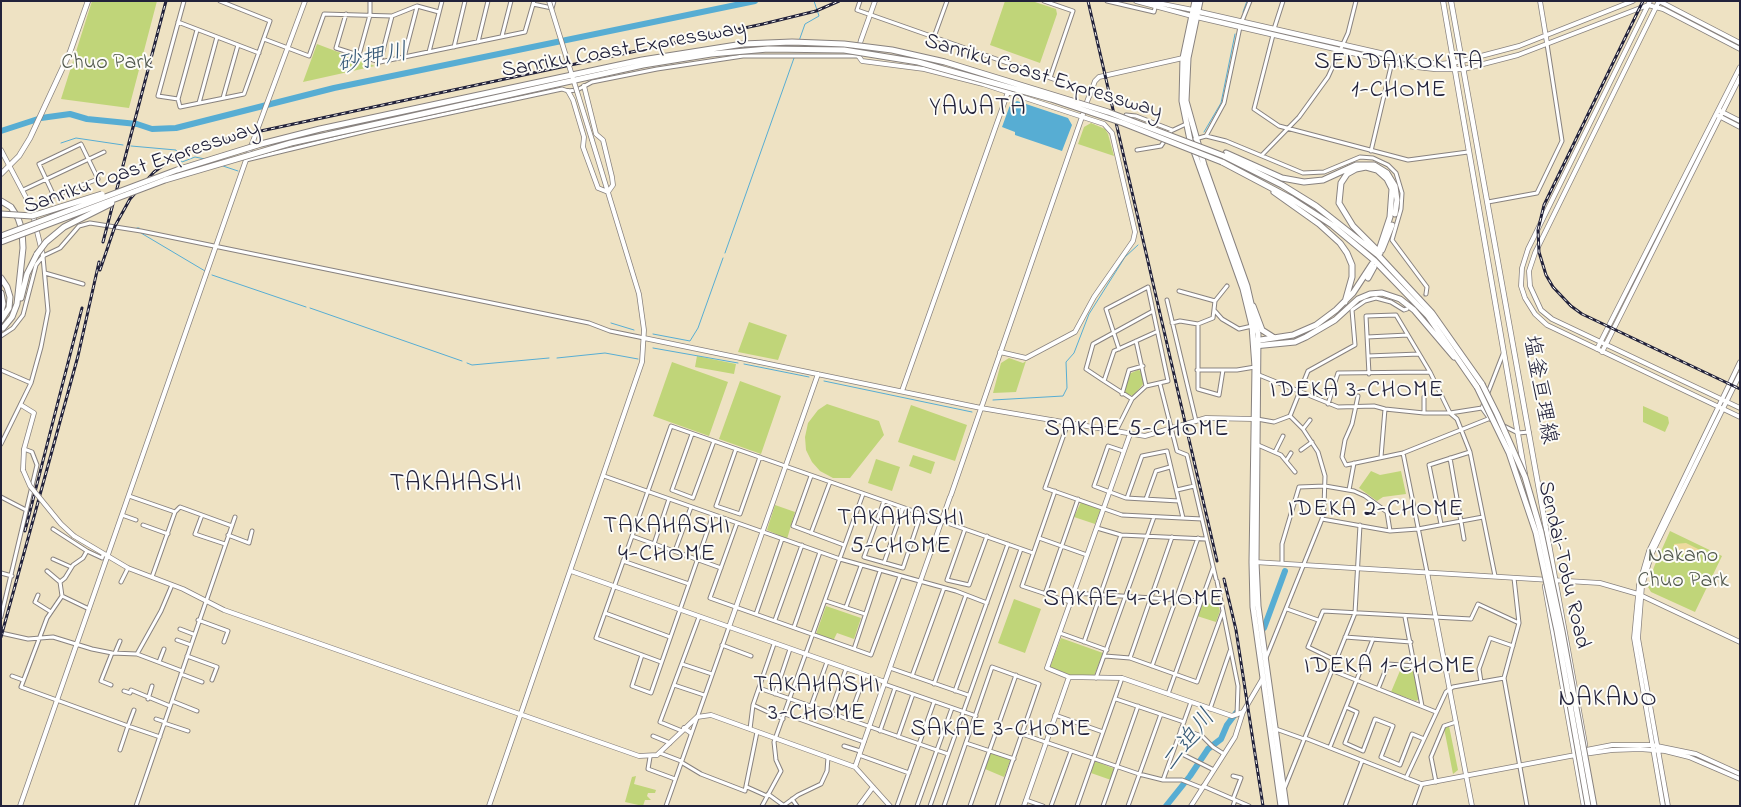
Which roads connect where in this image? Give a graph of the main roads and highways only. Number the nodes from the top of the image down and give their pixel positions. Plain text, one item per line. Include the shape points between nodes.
1 (88, 1) edge
2 (1195, 1) edge
3 (1200, 1) edge
4 (1443, 1) edge
5 (1451, 1) edge
6 (1195, 14) junction
7 (1462, 62) junction
8 (1453, 63) junction
9 (1464, 69) junction
10 (1455, 70) junction
11 (1193, 139) junction
12 (1224, 159) junction
13 (177, 170) junction
14 (1, 174) edge
15 (165, 180) junction
16 (1, 201) edge
17 (1, 214) edge
18 (1, 236) edge
19 (1, 242) edge
20 (1375, 262) junction
21 (1, 278) edge
22 (1, 293) edge
23 (1415, 293) junction
24 (1344, 302) junction
25 (1253, 306) junction
26 (1344, 311) junction
27 (1, 312) edge
28 (1, 320) edge
29 (2, 328) edge
30 (1276, 338) junction
31 (1256, 343) junction
32 (1478, 386) junction
33 (1256, 419) junction
34 (1254, 562) junction
35 (1264, 671) junction
36 (1282, 806) edge
37 (1286, 806) edge
38 (1584, 806) edge
39 (1588, 806) edge
40 (1594, 806) edge

1 - 14 main road via 70,52 30,138
2 - 6 highway
3 - 6 highway
4 - 8 main road, 塩釜亘理線
5 - 7 main road, 塩釜亘理線
6 - 8 main road via 1242,21 1419,62
6 - 10 main road via 1392,62
6 - 11 highway via 1185,78
6 - 11 highway via 1183,58 1181,90 1186,124
7 - 8 main road
7 - 9 main road, 塩釜亘理線
8 - 10 main road, 塩釜亘理線
9 - 10 main road
9 - 40 main road, 塩釜亘理線
10 - 38 main road, 塩釜亘理線
11 - 25 highway
11 - 31 highway via 1243,289
12 - 13 highway, Sanriku Coast Expressway, bridge via 1178,137 1054,93 920,56 844,44 768,43 678,53 514,87 313,131
12 - 15 highway, Sanriku Coast Expressway, bridge via 1051,99 945,69 868,53 792,48 719,53 643,66 321,135
12 - 20 highway, Sanriku Coast Expressway via 1316,206
12 - 23 highway via 1297,182 1323,180 1362,164 1383,169 1395,186 1397,200 1392,225 1381,248 1392,209 1392,188 1387,179 1377,170 1356,169 1344,178 1338,198 1344,214
12 - 24 highway via 1291,203 1340,243 1350,259 1352,270 1352,284
13 - 17 highway, bridge via 40,214 25,217
13 - 18 highway, Sanriku Coast Expressway, bridge
15 - 19 highway, Sanriku Coast Expressway, bridge
15 - 29 highway, bridge via 64,227 46,242 27,274 17,312
16 - 29 highway via 11,207 18,218 23,248 17,304 12,317
20 - 23 highway, Sendai-Tobu Road
20 - 24 highway
20 - 26 highway
20 - 32 highway, Sendai-Tobu Road via 1428,316
21 - 28 highway via 8,287 10,302
22 - 27 highway via 4,304
23 - 32 highway, Sendai-Tobu Road via 1443,327
24 - 30 highway via 1316,325
25 - 30 highway via 1264,332
25 - 31 highway
26 - 31 highway via 1335,320 1295,342
26 - 32 highway via 1370,294 1387,294 1400,300 1430,327
30 - 31 highway
31 - 33 highway
31 - 33 highway via 1259,375
32 - 39 highway, Sendai-Tobu Road, bridge via 1509,453 1536,533
32 - 40 highway, Sendai-Tobu Road, bridge via 1518,460 1541,532
33 - 34 highway
33 - 34 highway
34 - 35 highway
34 - 35 highway via 1253,607
35 - 36 highway
35 - 37 highway

